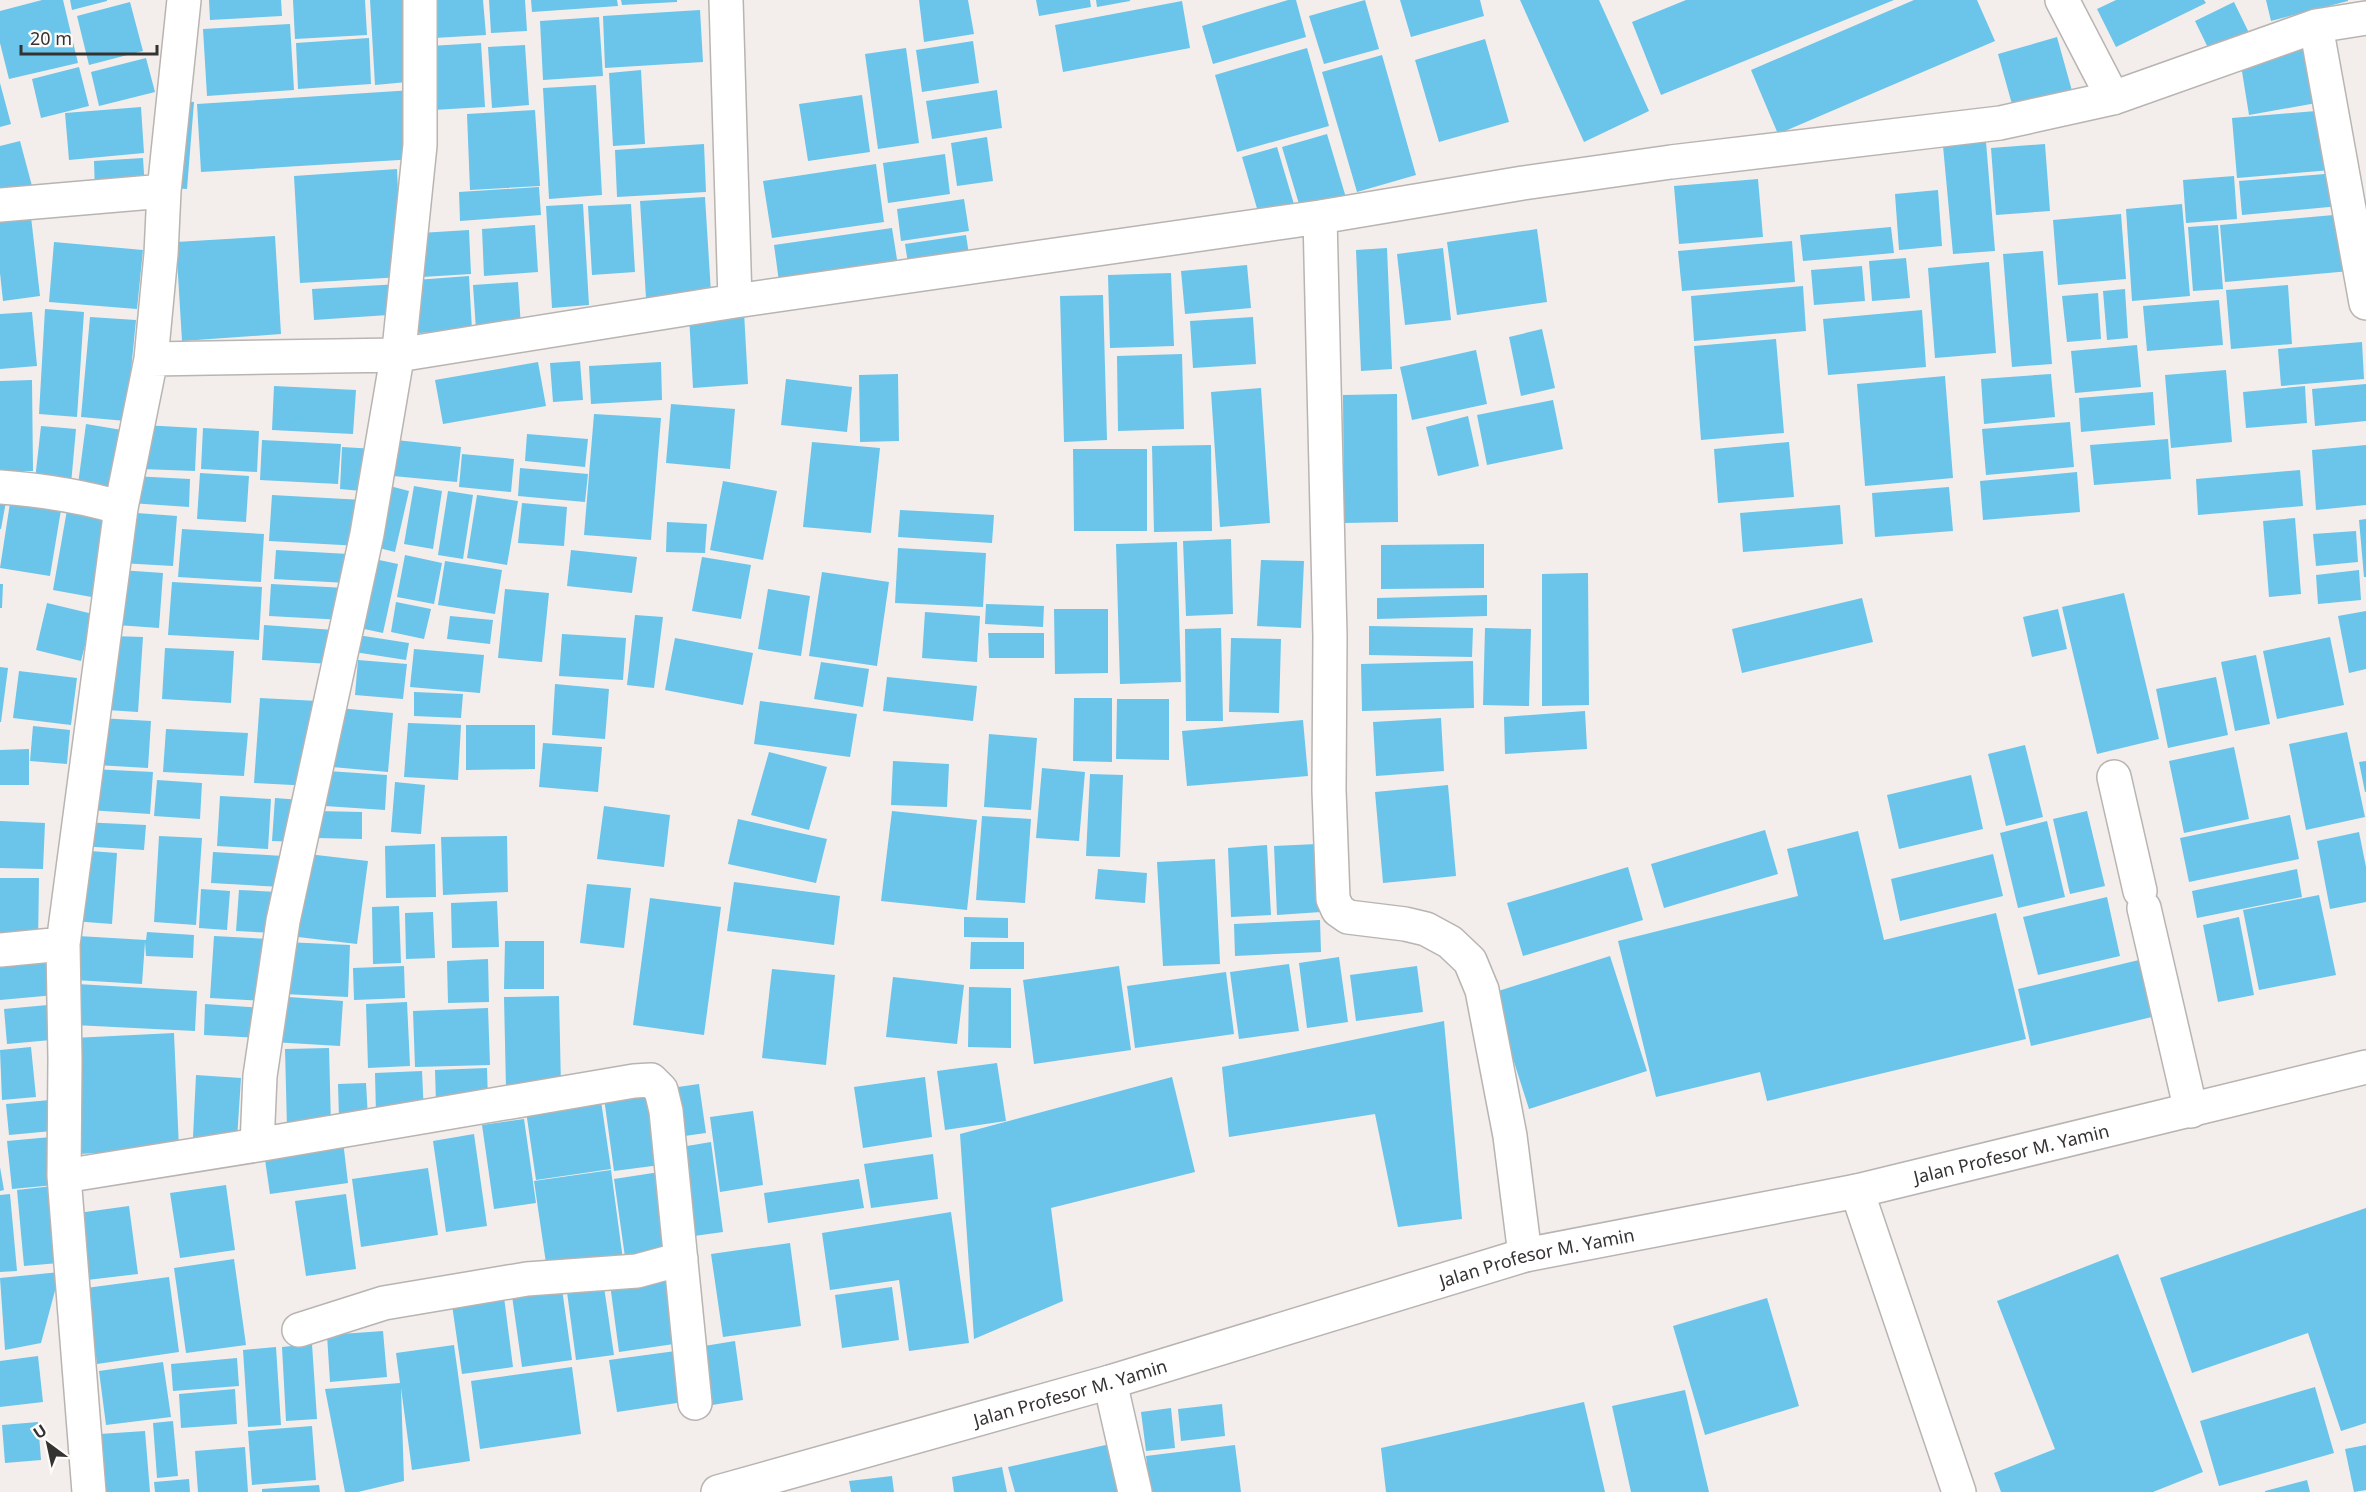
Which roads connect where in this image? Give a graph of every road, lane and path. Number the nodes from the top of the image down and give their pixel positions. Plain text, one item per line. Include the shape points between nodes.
1 (184, 0) edge
2 (420, 0) edge
3 (726, 0) edge
4 (2062, 0) edge
5 (2366, 18) edge
6 (2316, 26) junction
7 (2113, 98) junction
8 (164, 190) junction
9 (0, 205) edge
10 (1320, 217) junction
11 (735, 301) junction
12 (2366, 303) edge
13 (398, 355) junction
14 (151, 359) junction
15 (0, 487) edge
16 (121, 508) junction
17 (2114, 777) dead end
18 (63, 944) junction
19 (0, 950) edge
20 (2366, 1067) edge
21 (2191, 1111) junction
22 (257, 1145) junction
23 (64, 1176) junction
24 (1857, 1191) junction
25 (1525, 1255) junction
26 (681, 1258) junction
27 (299, 1330) dead end
28 (1110, 1382) junction
29 (695, 1403) dead end
30 (89, 1492) edge
31 (718, 1492) edge
32 (1135, 1492) edge
33 (1959, 1492) edge

1 - 8 street
2 - 13 street via 420,145
3 - 11 street
4 - 7 street
5 - 6 street
6 - 7 street
6 - 12 street
7 - 10 street via 2000,123 1671,162
8 - 9 street
8 - 14 street
10 - 11 street
10 - 25 street via 1333,899 1348,917 1426,930 1450,942 1470,961 1482,990 1510,1136
11 - 13 street
13 - 14 street
13 - 22 street via 367,534 283,921 260,1076
14 - 16 street
15 - 16 street via 26,488
16 - 18 street
17 - 21 street
18 - 19 street
18 - 23 street
20 - 21 street, Jalan Profesor M. Yamin
21 - 24 street, Jalan Profesor M. Yamin
22 - 23 street
22 - 26 street via 651,1080 661,1090 666,1111
23 - 30 street
24 - 25 street, Jalan Profesor M. Yamin
24 - 33 street
25 - 28 street, Jalan Profesor M. Yamin
26 - 27 street via 637,1271 527,1279 384,1302
26 - 29 street
28 - 31 street, Jalan Profesor M. Yamin
28 - 32 street

